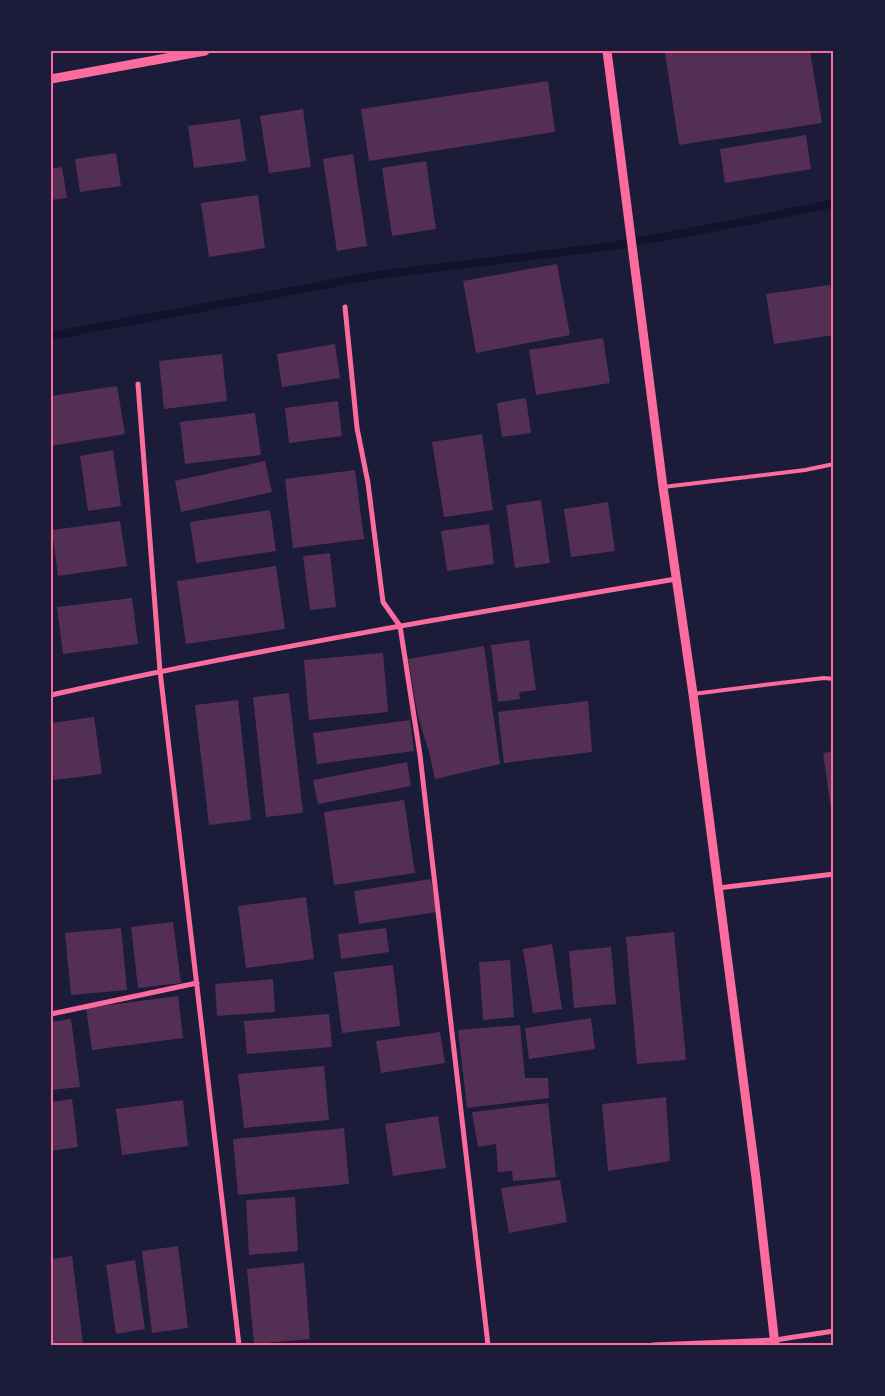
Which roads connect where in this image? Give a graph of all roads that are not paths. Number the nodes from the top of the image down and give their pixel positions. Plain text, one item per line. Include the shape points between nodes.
1 (205, 51) edge
2 (606, 51) edge
3 (51, 79) edge
4 (345, 307) dead end
5 (138, 384) dead end
6 (834, 464) edge
7 (663, 487) junction
8 (676, 579) junction
9 (400, 626) junction
10 (160, 671) junction
11 (834, 679) edge
12 (693, 694) junction
13 (51, 695) edge
14 (834, 874) edge
15 (718, 888) junction
16 (197, 983) junction
17 (51, 1014) edge
18 (834, 1331) edge
19 (775, 1342) edge
20 (239, 1345) edge
21 (488, 1345) edge
22 (653, 1345) edge

1 - 3 street
2 - 7 street
4 - 9 street via 358,428 383,602
5 - 10 street
6 - 7 lane
7 - 8 street
8 - 9 street
8 - 12 street
9 - 10 street
9 - 21 street via 421,765
10 - 13 street
10 - 16 street
11 - 12 lane
12 - 15 street
14 - 15 street
15 - 19 street
16 - 17 street
16 - 20 street
18 - 19 street
19 - 22 street

